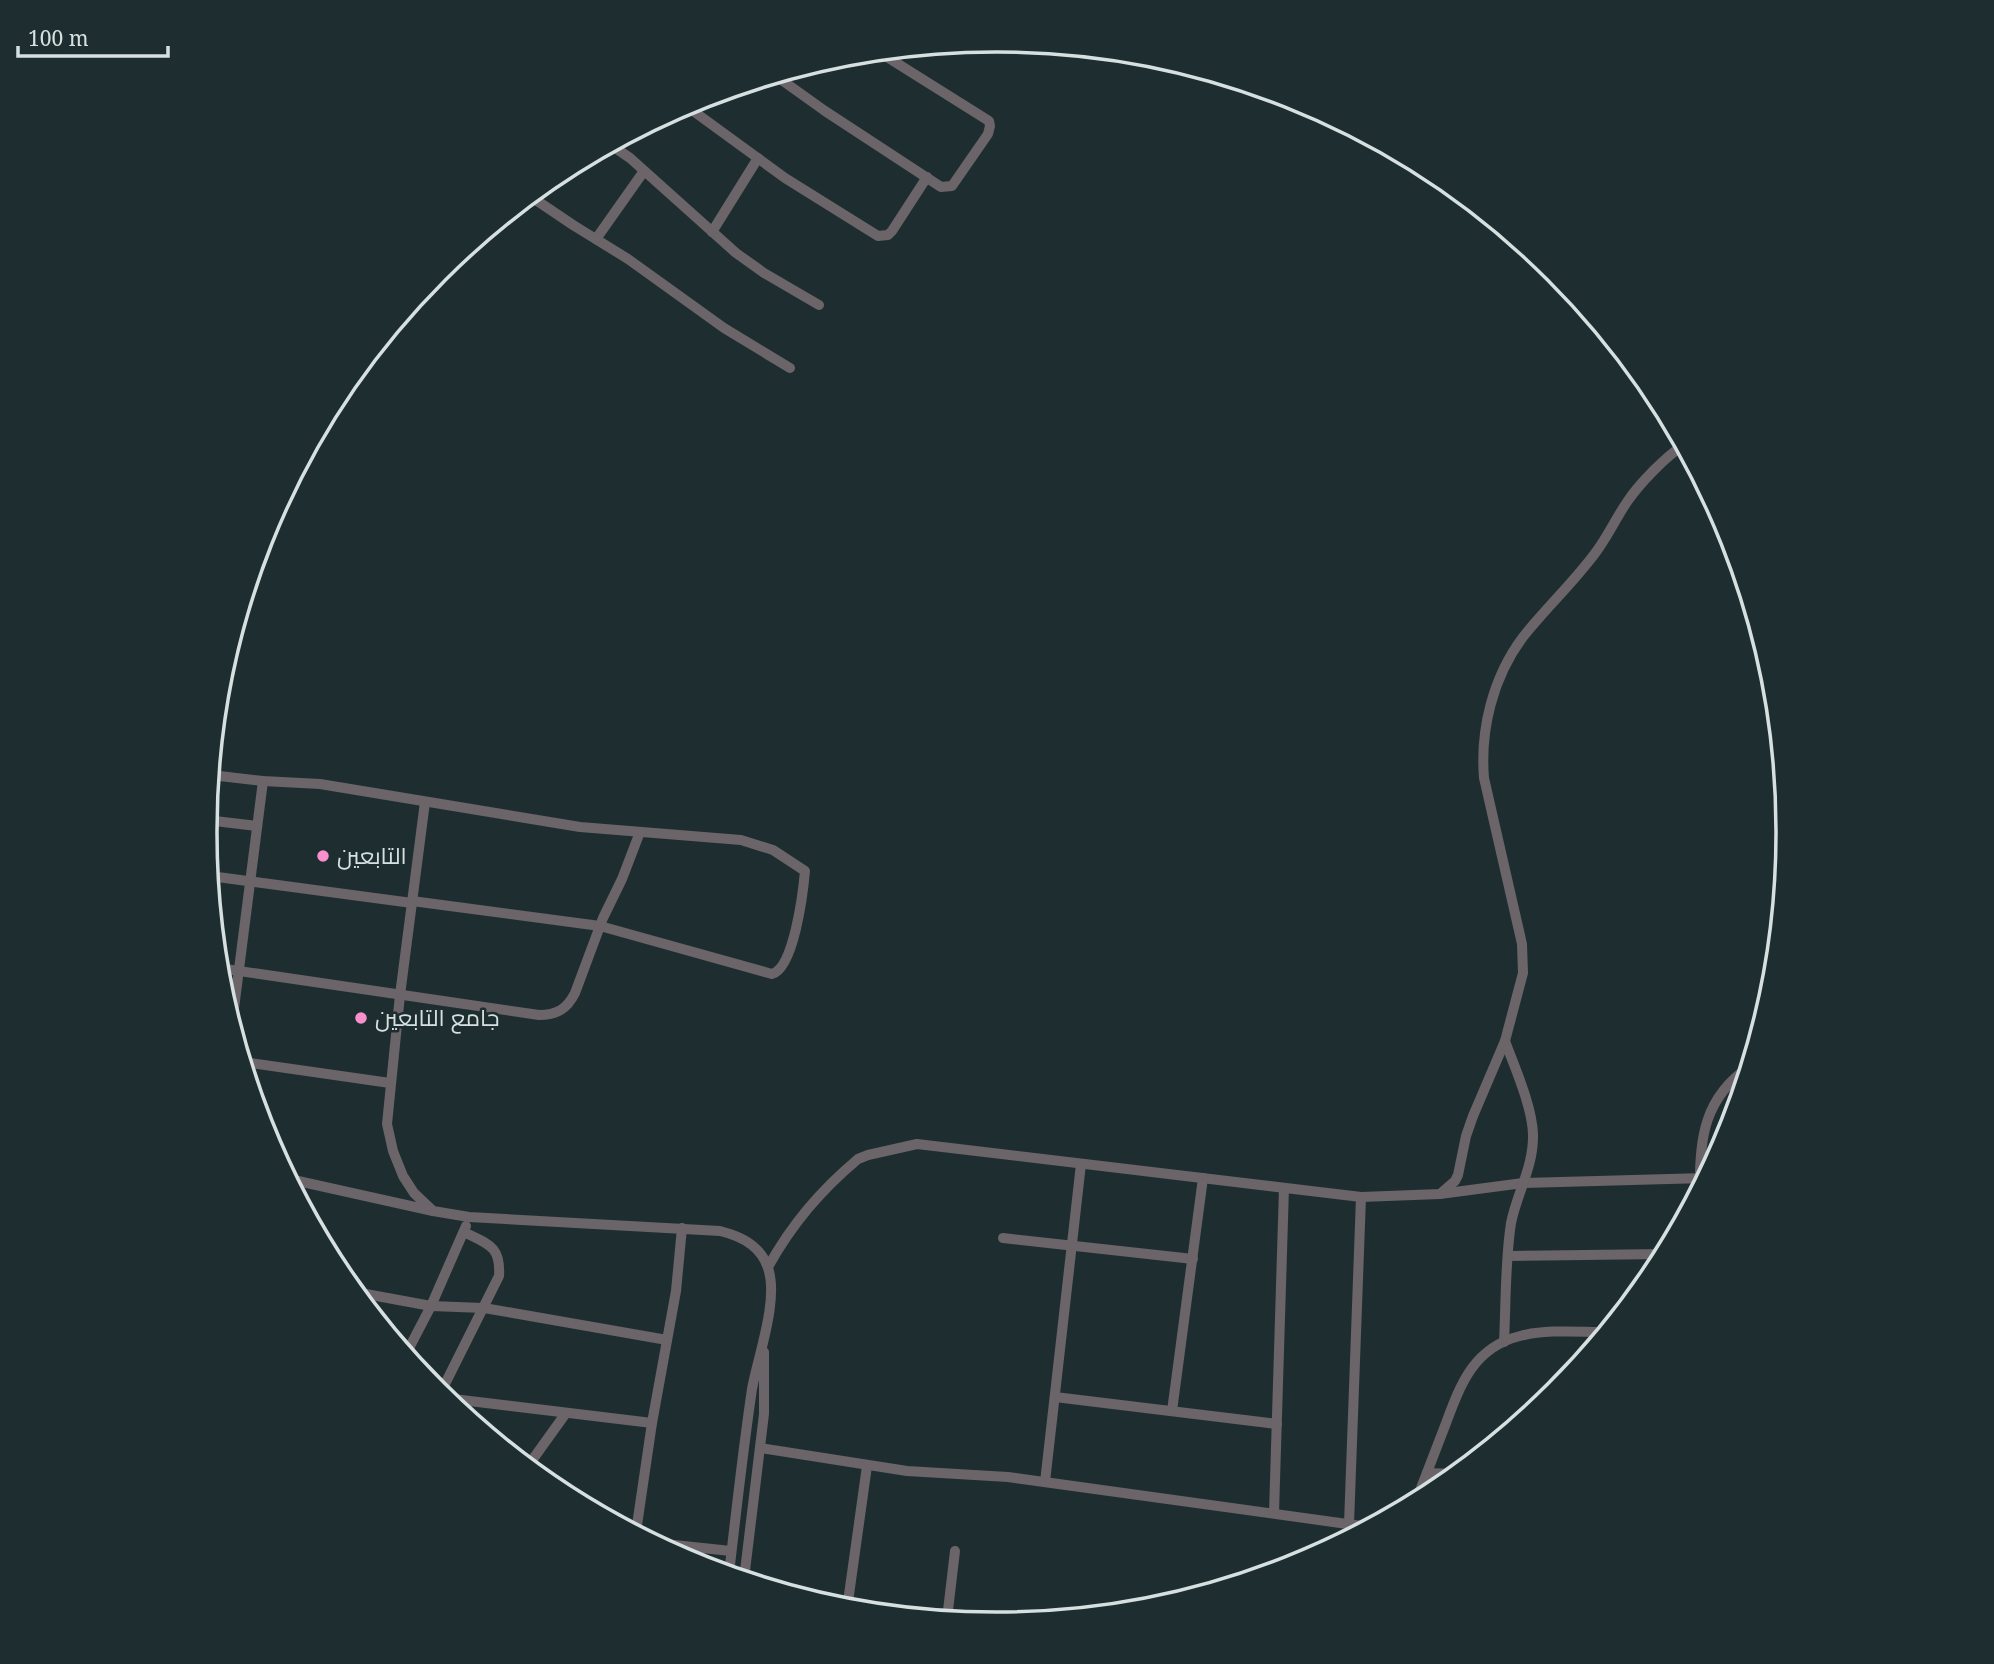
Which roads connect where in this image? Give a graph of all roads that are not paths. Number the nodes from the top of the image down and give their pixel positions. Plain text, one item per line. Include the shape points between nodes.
1 (891, 60) edge
2 (785, 82) edge
3 (696, 113) edge
4 (618, 151) edge
5 (758, 158) junction
6 (644, 171) junction
7 (927, 177) junction
8 (539, 202) edge
9 (712, 232) junction
10 (596, 239) junction
11 (819, 305) dead end
12 (790, 368) dead end
13 (1677, 451) edge
14 (219, 776) edge
15 (263, 781) junction
16 (425, 802) junction
17 (217, 821) edge
18 (257, 826) junction
19 (640, 832) junction
20 (219, 877) edge
21 (251, 882) junction
22 (412, 902) junction
23 (600, 926) junction
24 (230, 970) edge
25 (238, 971) junction
26 (400, 995) junction
27 (235, 997) edge
28 (1506, 1041) junction
29 (253, 1063) edge
30 (1737, 1076) edge
31 (390, 1083) junction
32 (1703, 1162) edge
33 (1081, 1164) junction
34 (1203, 1178) junction
35 (300, 1182) edge
36 (1693, 1182) edge
37 (1523, 1183) junction
38 (1284, 1188) junction
39 (1440, 1194) junction
40 (1361, 1197) junction
41 (433, 1211) junction
42 (469, 1217) junction
43 (682, 1228) junction
44 (464, 1232) junction
45 (1003, 1238) dead end
46 (1072, 1246) junction
47 (1652, 1254) edge
48 (1508, 1256) junction
49 (1193, 1259) junction
50 (768, 1267) junction
51 (370, 1295) edge
52 (431, 1306) junction
53 (484, 1308) junction
54 (1594, 1332) edge
55 (667, 1340) junction
56 (1504, 1342) junction
57 (410, 1345) edge
58 (764, 1346) junction
59 (446, 1383) edge
60 (1055, 1397) junction
61 (464, 1400) edge
62 (1172, 1411) junction
63 (566, 1413) junction
64 (652, 1423) junction
65 (1277, 1424) junction
66 (760, 1448) junction
67 (534, 1458) edge
68 (867, 1466) junction
69 (1427, 1473) junction
70 (1439, 1473) edge
71 (1045, 1482) junction
72 (1422, 1485) edge
73 (1274, 1513) junction
74 (637, 1523) edge
75 (1349, 1524) junction
76 (1354, 1525) edge
77 (684, 1545) edge
78 (732, 1551) junction
79 (955, 1551) dead end
80 (730, 1564) edge
81 (745, 1570) edge
82 (849, 1598) edge
83 (948, 1610) edge

1 - 7 street via 989,121 988,134 952,186 941,187
2 - 7 street
3 - 5 street
4 - 6 street
5 - 7 street via 878,236 892,231
5 - 9 street
6 - 9 street
6 - 10 street
8 - 10 street
9 - 11 street via 764,273
10 - 12 street
13 - 28 street via 1632,496 1594,555 1524,637 1490,704 1484,778 1523,959 1521,987
14 - 15 street
15 - 16 street via 320,784
15 - 18 street
16 - 19 street
16 - 22 street
17 - 18 street
18 - 21 street
19 - 23 street
19 - 23 street via 752,842 805,871 798,924 781,969 772,974
20 - 21 street
21 - 22 street
21 - 25 street
22 - 23 street
22 - 26 street
23 - 26 street via 570,1003 550,1015
24 - 25 street
25 - 26 street
25 - 27 street
26 - 31 street
28 - 37 street via 1532,1118 1532,1152
28 - 39 street via 1473,1116 1458,1175
29 - 31 street
30 - 32 street via 1710,1110
31 - 41 street via 387,1124 393,1151 402,1176
33 - 34 street
33 - 46 street
33 - 50 street via 917,1144 868,1155 849,1166 802,1213
34 - 38 street
34 - 49 street
35 - 41 street
36 - 37 street
37 - 39 street
37 - 48 street
38 - 40 street
38 - 65 street
39 - 40 street
40 - 75 street
41 - 42 street
42 - 43 street
42 - 44 street
43 - 50 street via 737,1236 752,1245
43 - 55 street
44 - 52 street
44 - 53 street via 496,1251 500,1261 499,1276
45 - 46 street
46 - 49 street
46 - 60 street
47 - 48 street
48 - 56 street
49 - 62 street
50 - 58 street via 771,1293
51 - 52 street
52 - 53 street
52 - 57 street
53 - 55 street
53 - 59 street
54 - 56 street via 1533,1333
55 - 64 street
56 - 69 street via 1479,1359 1461,1384
58 - 66 street
58 - 78 street via 752,1388
60 - 62 street
60 - 71 street
61 - 63 street
62 - 65 street
63 - 64 street
63 - 67 street
64 - 74 street
65 - 73 street
66 - 68 street
66 - 81 street
68 - 71 street
68 - 82 street
69 - 70 street
69 - 72 street
71 - 73 street
73 - 75 street
75 - 76 street
77 - 78 street
78 - 80 street
79 - 83 street

